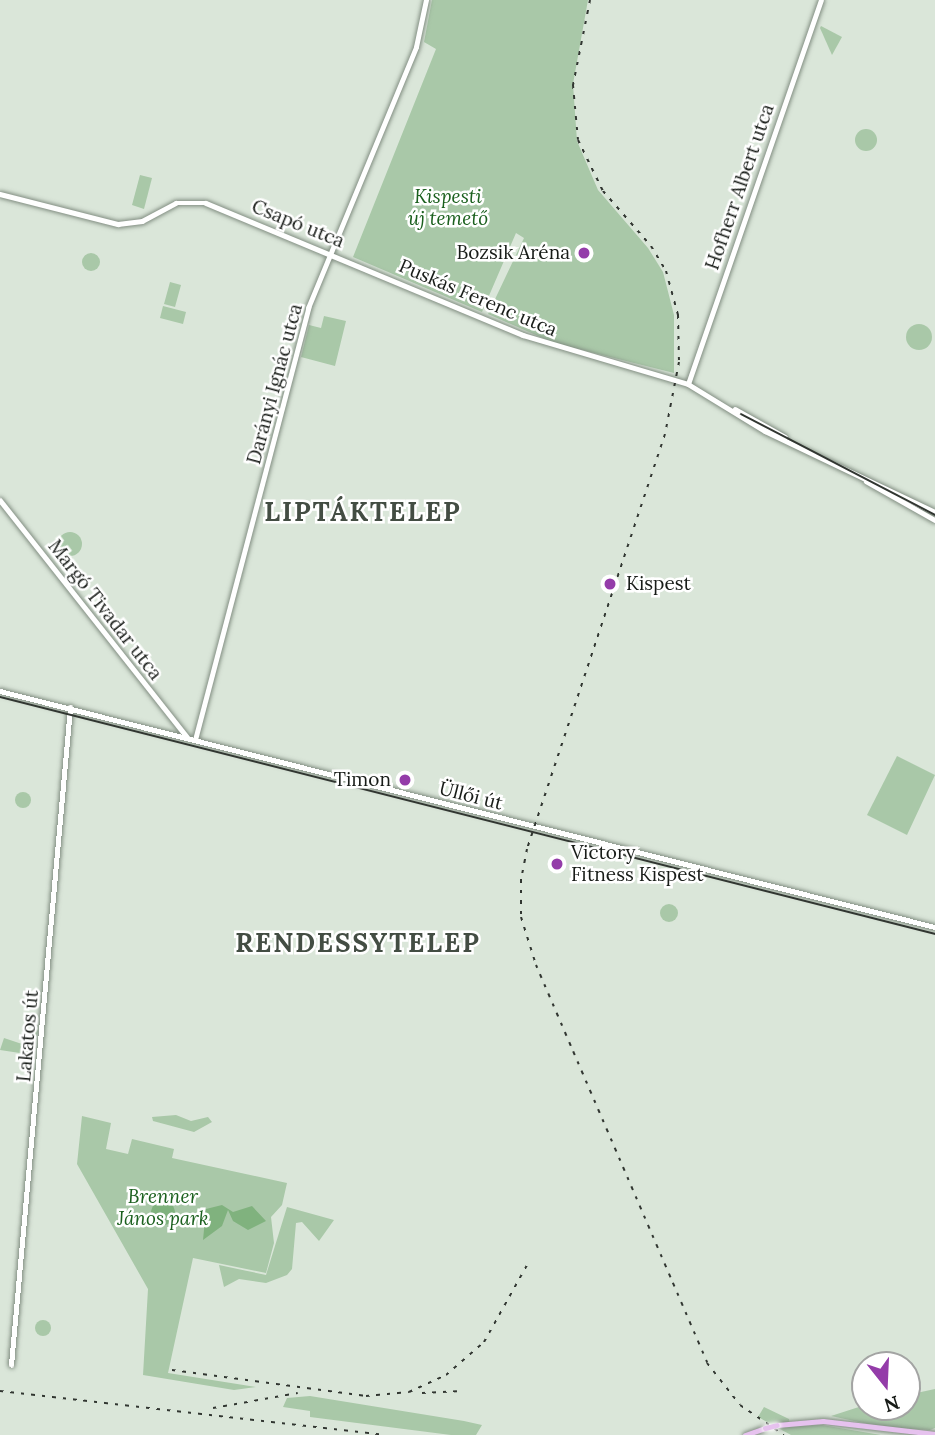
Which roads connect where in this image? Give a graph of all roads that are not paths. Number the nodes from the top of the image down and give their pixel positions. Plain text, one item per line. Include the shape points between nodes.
1 (426, 0) edge
2 (821, 0) edge
3 (0, 194) edge
4 (330, 253) junction
5 (351, 261) joint
6 (688, 384) junction
7 (863, 478) junction
8 (0, 500) edge
9 (935, 512) edge
10 (935, 520) edge
11 (0, 691) edge
12 (70, 708) junction
13 (188, 738) junction
14 (195, 740) junction
15 (935, 927) edge
16 (11, 1365) dead end
17 (935, 1434) edge
18 (745, 1435) edge

1 - 4 street, Darányi Ignác utca via 416,47
2 - 6 street, Hofherr Albert utca
3 - 4 street, Csapó utca via 118,224 142,221 189,201
4 - 5 street, Csapó utca
4 - 14 street, Darányi Ignác utca via 306,315
5 - 6 street, Puskás Ferenc utca via 523,335
6 - 7 street, Puskás Ferenc utca
7 - 9 street
7 - 10 street
8 - 13 street, Margó Tivadar utca
11 - 12 street, Üllői út
12 - 13 street, Üllői út
12 - 16 street, Lakatos út
13 - 14 street, Üllői út
14 - 15 street, Üllői út
17 - 18 main road, bridge via 800,1421

